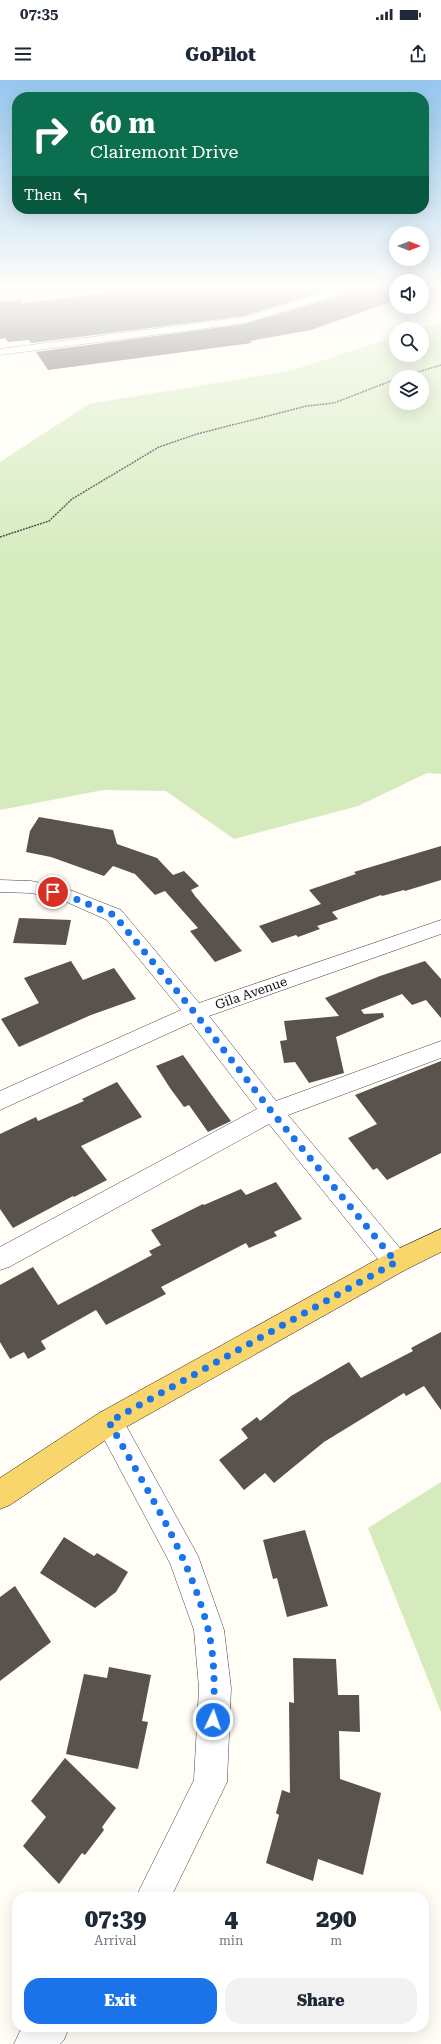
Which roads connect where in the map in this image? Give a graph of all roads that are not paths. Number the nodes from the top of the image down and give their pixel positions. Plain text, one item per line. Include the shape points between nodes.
1 (0, 886) edge
2 (441, 927) edge
3 (195, 1013) junction
4 (441, 1049) edge
5 (0, 1100) edge
6 (272, 1112) junction
7 (441, 1240) edge
8 (0, 1259) edge
9 (396, 1262) junction
10 (109, 1422) junction
11 (0, 1495) edge
12 (155, 1892) edge
13 (46, 2032) edge
14 (33, 2044) edge

1 - 3 street via 31,887 64,894 114,915
2 - 3 street, Gila Avenue
3 - 5 street, Gila Avenue
3 - 6 street
4 - 6 street
6 - 8 street
6 - 9 street
7 - 9 main road
9 - 10 main road
10 - 11 main road
10 - 12 street via 183,1556 209,1630 215,1688 210,1782
13 - 14 street

